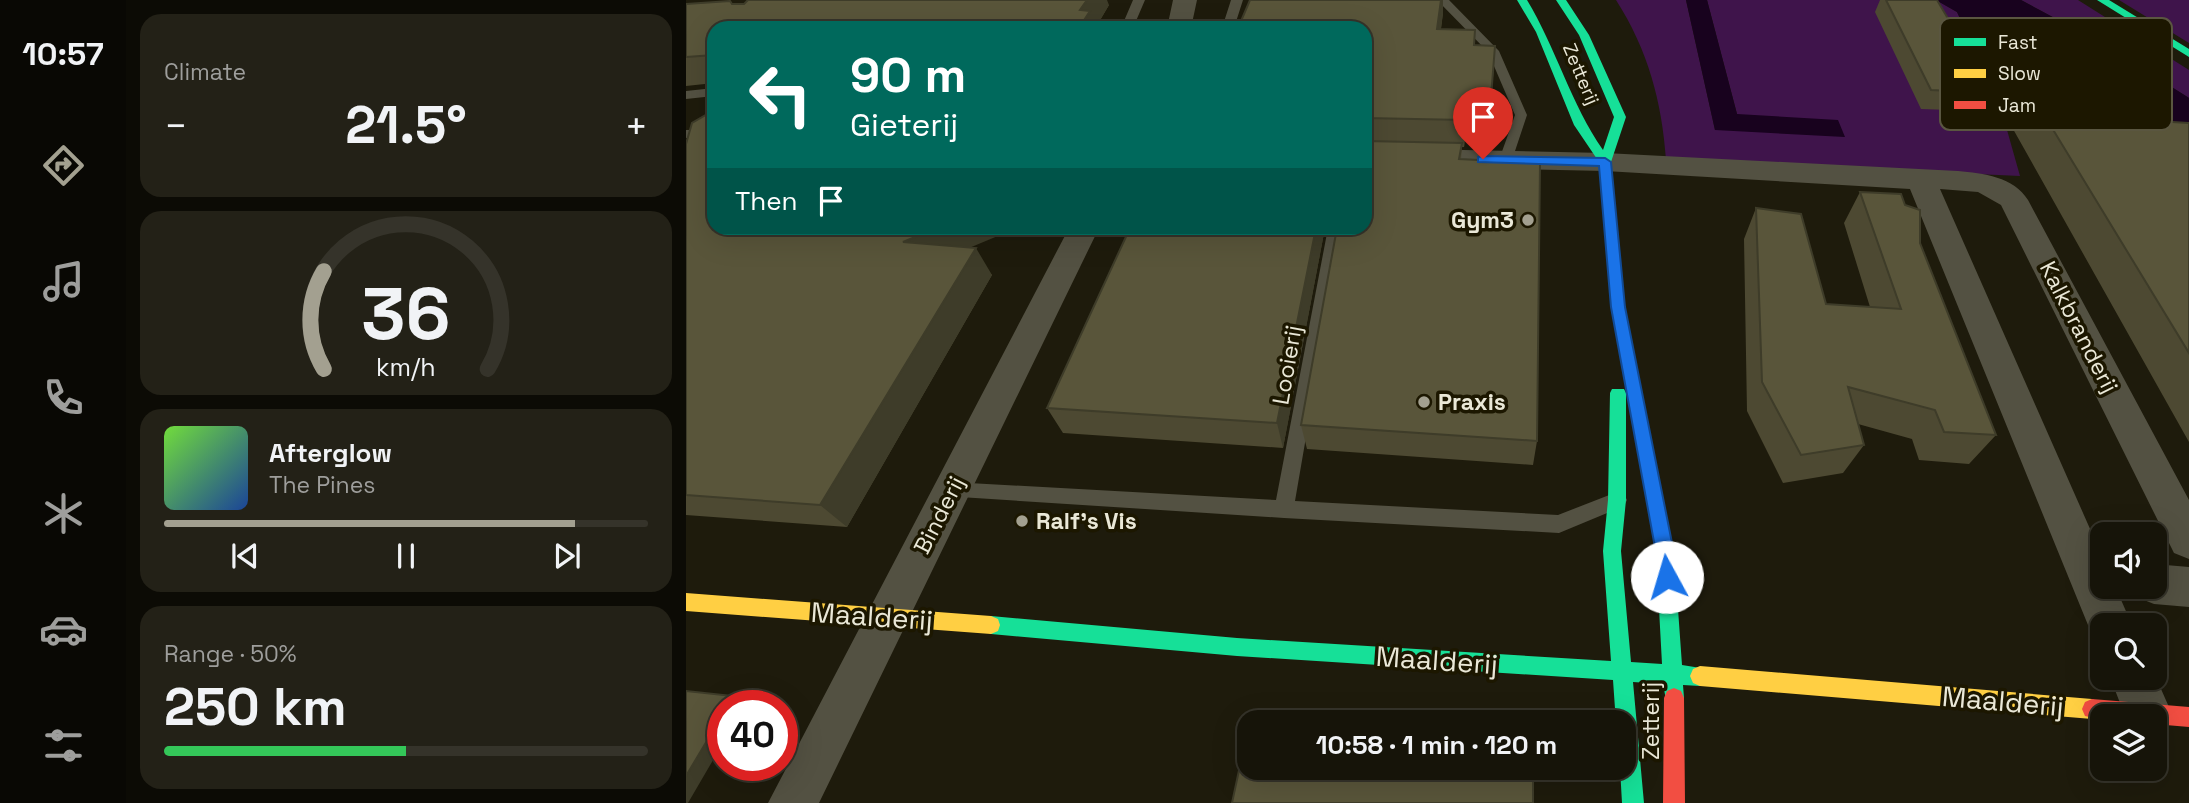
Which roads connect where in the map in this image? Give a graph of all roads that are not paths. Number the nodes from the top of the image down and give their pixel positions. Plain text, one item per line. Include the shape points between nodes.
1 (1139, 0) edge
2 (1185, 0) edge
3 (1237, 0) edge
4 (1443, 0) edge
5 (1522, 0) edge
6 (1561, 0) edge
7 (2102, 0) edge
8 (2131, 18) edge
9 (1129, 21) edge
10 (1180, 21) edge
11 (1230, 21) edge
12 (2172, 43) edge
13 (2189, 54) edge
14 (707, 93) edge
15 (686, 95) edge
16 (707, 133) edge
17 (686, 134) edge
18 (1372, 157) edge
19 (1506, 160) junction
20 (1605, 162) junction
21 (1921, 180) junction
22 (1080, 235) edge
23 (1334, 235) edge
24 (1618, 307) junction
25 (951, 490) junction
26 (1617, 500) junction
27 (1284, 510) junction
28 (2189, 540) edge
29 (2090, 566) edge
30 (2167, 585) edge
31 (2189, 587) edge
32 (686, 602) edge
33 (888, 616) junction
34 (1620, 671) junction
35 (1674, 674) junction
36 (2157, 703) edge
37 (793, 803) edge
38 (1633, 803) edge
39 (1674, 803) edge

1 - 9 lane
2 - 10 street
3 - 11 lane
4 - 19 lane via 1493,51 1521,115
5 - 20 street, Zetterij via 1541,32 1580,125
6 - 20 street, Zetterij via 1584,35 1620,117
7 - 8 street
12 - 13 street
14 - 15 lane
16 - 17 lane
18 - 19 street
19 - 20 street
20 - 21 street, Kalkbranderij
20 - 24 street, Zetterij
21 - 28 street, Kalkbranderij via 1985,183 2002,189 2013,200
21 - 29 street
22 - 25 street, Binderij
23 - 27 lane, Looierij
24 - 26 street, Zetterij
24 - 35 street, Zetterij via 1665,553
25 - 27 lane
25 - 33 street, Binderij
26 - 27 lane via 1559,524
26 - 34 street, Zetterij via 1612,551
30 - 31 street
32 - 33 street, Maalderij
33 - 34 street, Maalderij via 1237,648
33 - 37 street, Binderij
34 - 35 street, Maalderij
34 - 38 street, Zetterij
35 - 36 street, Maalderij
35 - 39 street, Zetterij

